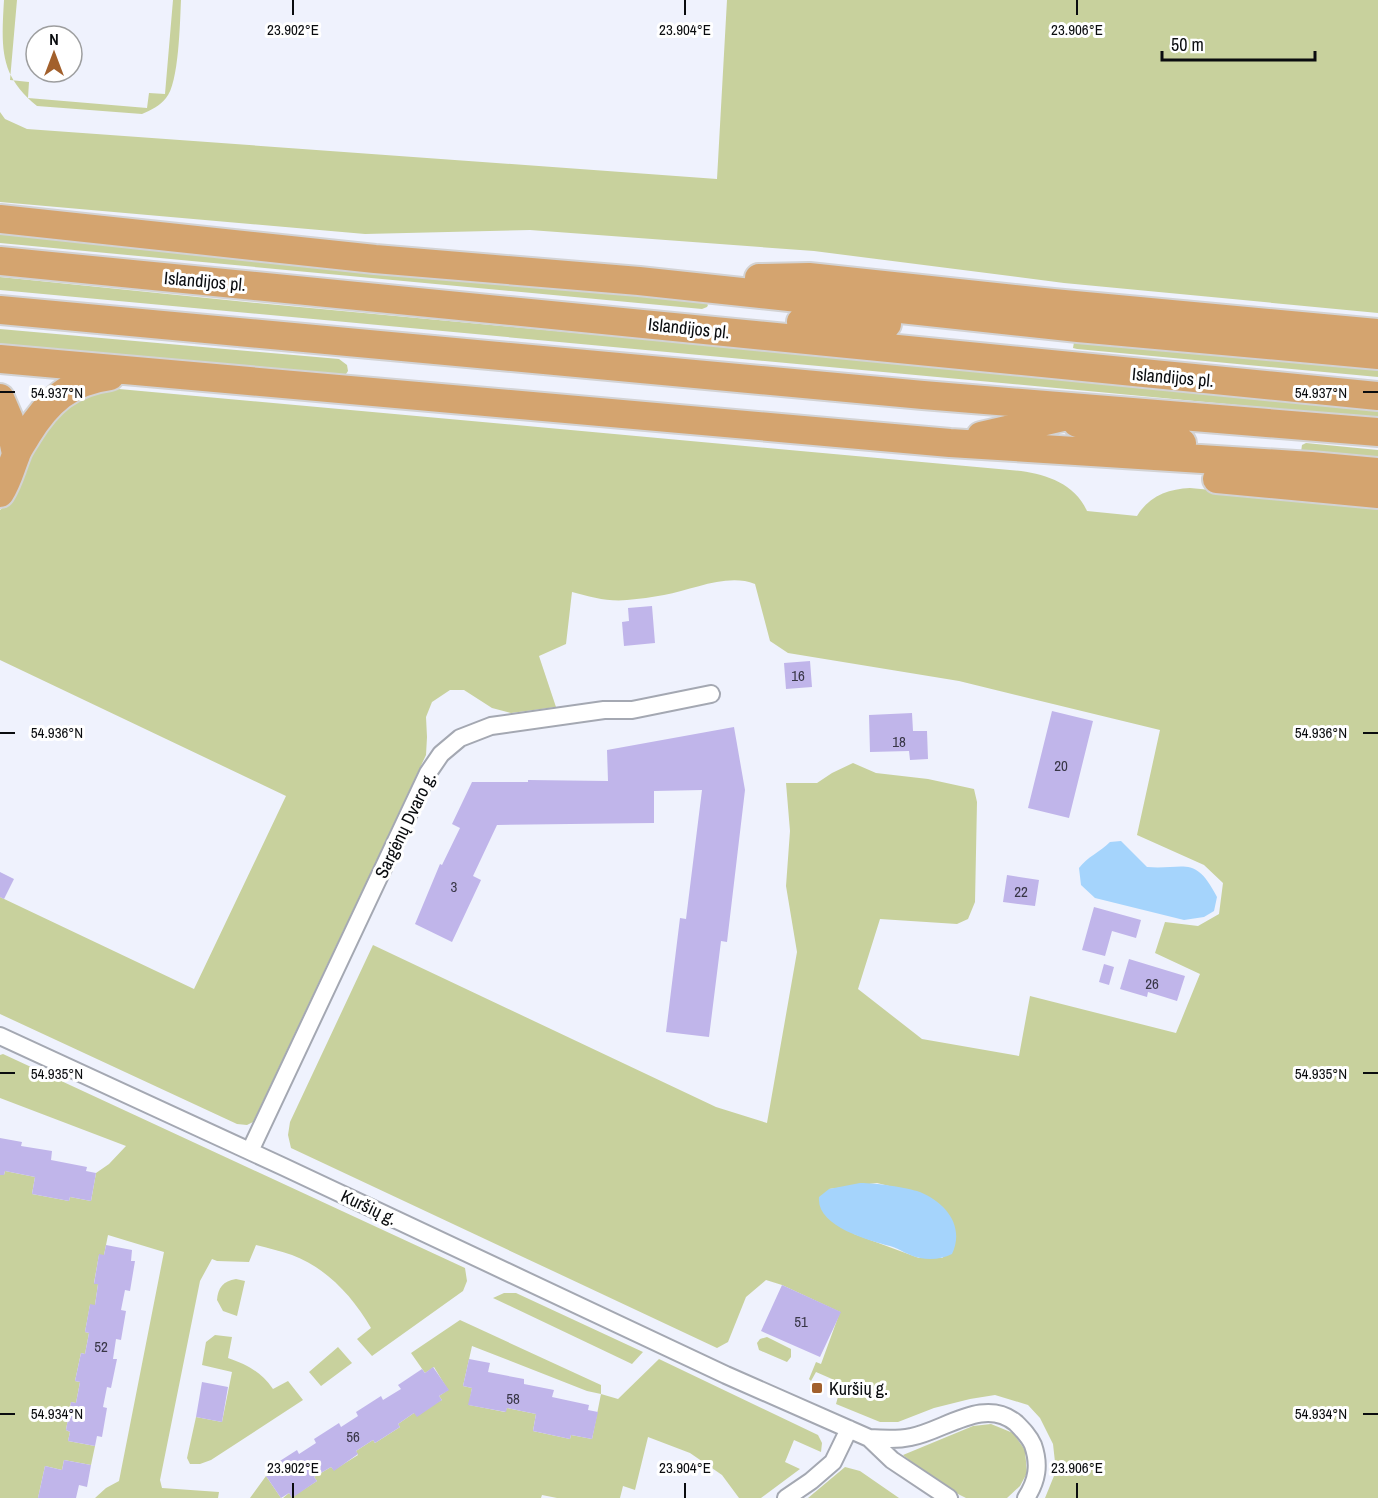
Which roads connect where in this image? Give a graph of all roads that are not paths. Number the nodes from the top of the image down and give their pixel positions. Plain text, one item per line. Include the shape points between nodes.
1 (0, 219) edge
2 (0, 261) edge
3 (639, 281) junction
4 (0, 310) edge
5 (598, 318) junction
6 (1078, 328) junction
7 (1378, 333) edge
8 (1378, 355) edge
9 (0, 359) edge
10 (132, 372) junction
11 (923, 396) junction
12 (1378, 396) edge
13 (0, 398) edge
14 (1097, 409) junction
15 (1054, 419) junction
16 (1378, 432) edge
17 (950, 444) junction
18 (16, 454) junction
19 (1311, 466) junction
20 (1378, 472) edge
21 (0, 494) edge
22 (1378, 494) edge
23 (711, 694) dead end
24 (0, 1036) edge
25 (250, 1151) junction
26 (849, 1429) junction
27 (869, 1438) junction
28 (786, 1498) edge
29 (949, 1498) edge
30 (1026, 1498) edge

1 - 3 highway via 375,259
2 - 5 highway, Islandijos pl.
3 - 6 highway
3 - 7 highway via 809,277
4 - 11 highway, Islandijos pl.
5 - 6 highway
5 - 12 highway, Islandijos pl.
6 - 8 highway
9 - 10 highway
10 - 17 highway
10 - 18 highway via 91,378 59,394 36,420
11 - 14 highway, Islandijos pl.
11 - 15 highway
13 - 18 highway
14 - 15 highway
14 - 16 highway, Islandijos pl.
15 - 17 highway
15 - 19 highway
17 - 19 highway
17 - 22 highway via 1053,462
18 - 21 highway
19 - 20 highway
23 - 25 street, Sargėnų Dvaro g. via 632,710 604,710 490,726 460,738 441,754 428,773
24 - 25 street, Kuršių g.
25 - 26 street, Kuršių g.
26 - 27 street, Kuršių g.
26 - 28 street via 833,1462
27 - 29 street, Kuršių g. via 892,1460
27 - 30 street, Kuršių g. via 913,1437 978,1414 996,1414 1012,1420 1032,1443 1037,1461 1035,1484

